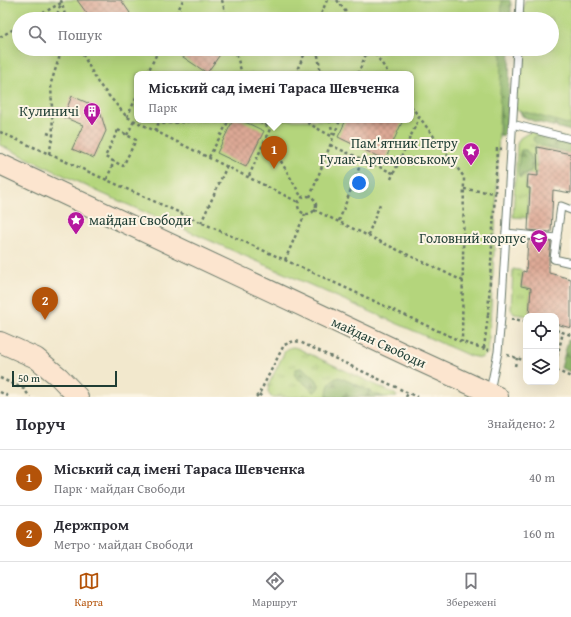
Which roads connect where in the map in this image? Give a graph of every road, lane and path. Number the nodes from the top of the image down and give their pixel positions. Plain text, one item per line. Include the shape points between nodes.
1 (57, 0) edge
2 (182, 0) edge
3 (222, 0) edge
4 (327, 0) edge
5 (337, 0) edge
6 (520, 0) edge
7 (61, 1) edge
8 (43, 12) edge
9 (58, 12) edge
10 (64, 12) edge
11 (177, 12) edge
12 (225, 12) edge
13 (322, 12) edge
14 (346, 12) edge
15 (519, 12) edge
16 (12, 30) edge
17 (0, 37) edge
18 (60, 56) edge
19 (84, 56) edge
20 (156, 56) edge
21 (238, 56) edge
22 (304, 56) edge
23 (318, 56) edge
24 (365, 56) edge
25 (377, 56) edge
26 (517, 56) edge
27 (149, 71) edge
28 (241, 71) edge
29 (296, 71) edge
30 (321, 71) edge
31 (359, 71) edge
32 (387, 71) edge
33 (134, 102) edge
34 (414, 110) edge
35 (127, 117) junction
36 (419, 118) junction
37 (134, 121) joint
38 (138, 123) edge
39 (170, 123) edge
40 (227, 123) edge
41 (261, 123) edge
42 (272, 123) edge
43 (307, 123) edge
44 (331, 123) edge
45 (339, 123) edge
46 (512, 124) junction
47 (270, 127) junction
48 (155, 131) junction
49 (0, 132) edge
50 (47, 133) dead end
51 (53, 135) junction
52 (127, 135) junction
53 (266, 135) junction
54 (333, 137) junction
55 (571, 139) edge
56 (330, 145) junction
57 (510, 150) junction
58 (49, 154) junction
59 (209, 157) junction
60 (362, 160) junction
61 (114, 161) junction
62 (0, 164) edge
63 (227, 166) junction
64 (393, 173) junction
65 (249, 176) junction
66 (107, 179) junction
67 (391, 179) dead end
68 (464, 189) junction
69 (495, 193) junction
70 (310, 197) junction
71 (302, 198) junction
72 (298, 202) junction
73 (380, 204) dead end
74 (314, 210) junction
75 (571, 210) edge
76 (305, 214) junction
77 (339, 221) junction
78 (201, 223) junction
79 (506, 233) junction
80 (368, 235) junction
81 (557, 238) junction
82 (285, 260) junction
83 (571, 263) edge
84 (463, 281) junction
85 (488, 315) dead end
86 (501, 317) junction
87 (523, 321) edge
88 (559, 331) edge
89 (564, 332) junction
90 (571, 335) edge
91 (288, 338) dead end
92 (0, 342) edge
93 (288, 342) junction
94 (559, 351) edge
95 (523, 360) edge
96 (515, 366) dead end
97 (559, 371) edge
98 (571, 377) edge
99 (0, 378) edge
100 (0, 392) edge
101 (408, 393) junction
102 (259, 394) junction
103 (494, 395) edge
104 (10, 397) edge
105 (30, 397) edge
106 (78, 397) edge
107 (256, 397) edge
108 (262, 397) edge
109 (406, 397) edge
110 (417, 397) edge

1 - 7 path
2 - 11 path
3 - 12 path
4 - 13 path
5 - 14 path
6 - 15 lane
7 - 8 path
7 - 9 path
7 - 10 path
16 - 17 path
18 - 51 path via 51,83
19 - 35 path via 98,83
20 - 27 path
21 - 28 path
22 - 29 path
23 - 30 path
24 - 31 path
25 - 32 path
26 - 46 lane
33 - 35 path
34 - 36 path
35 - 37 path
36 - 64 path
36 - 68 path via 464,177
37 - 52 path
38 - 48 path
39 - 48 path via 158,124
40 - 59 path
41 - 47 path
42 - 47 path
43 - 54 path
44 - 54 path
45 - 54 path
46 - 55 lane
46 - 57 lane
47 - 53 path
48 - 59 path
49 - 58 path
50 - 51 path
51 - 58 path
52 - 61 path via 136,140 123,166
52 - 61 path via 118,130 105,157
53 - 65 path
53 - 71 path
54 - 56 path
56 - 60 path
56 - 70 path
57 - 69 path via 497,148
57 - 79 lane
58 - 66 path
59 - 63 path
60 - 64 path
60 - 77 path
61 - 66 path
62 - 103 main road, майдан Свободи
63 - 65 path
63 - 78 path
64 - 67 path
65 - 72 path
66 - 78 path
68 - 69 path
68 - 84 path
69 - 85 path
70 - 71 path
70 - 74 path via 316,204
71 - 72 path
72 - 76 path via 300,211
73 - 80 path
74 - 76 path
74 - 77 path
75 - 81 lane via 561,206
76 - 82 path
77 - 80 path
78 - 82 path
79 - 81 lane
79 - 86 lane
80 - 84 path
81 - 83 lane via 554,259
82 - 84 path via 462,342
86 - 87 path
86 - 103 lane
88 - 89 path
89 - 90 path
89 - 94 path
91 - 93 path
92 - 106 main road via 36,358
93 - 101 path via 300,342
93 - 102 path via 284,345
95 - 96 path via 518,358
97 - 98 path
99 - 105 path via 24,389
100 - 104 path
101 - 109 path
101 - 110 path
102 - 107 path
102 - 108 path

